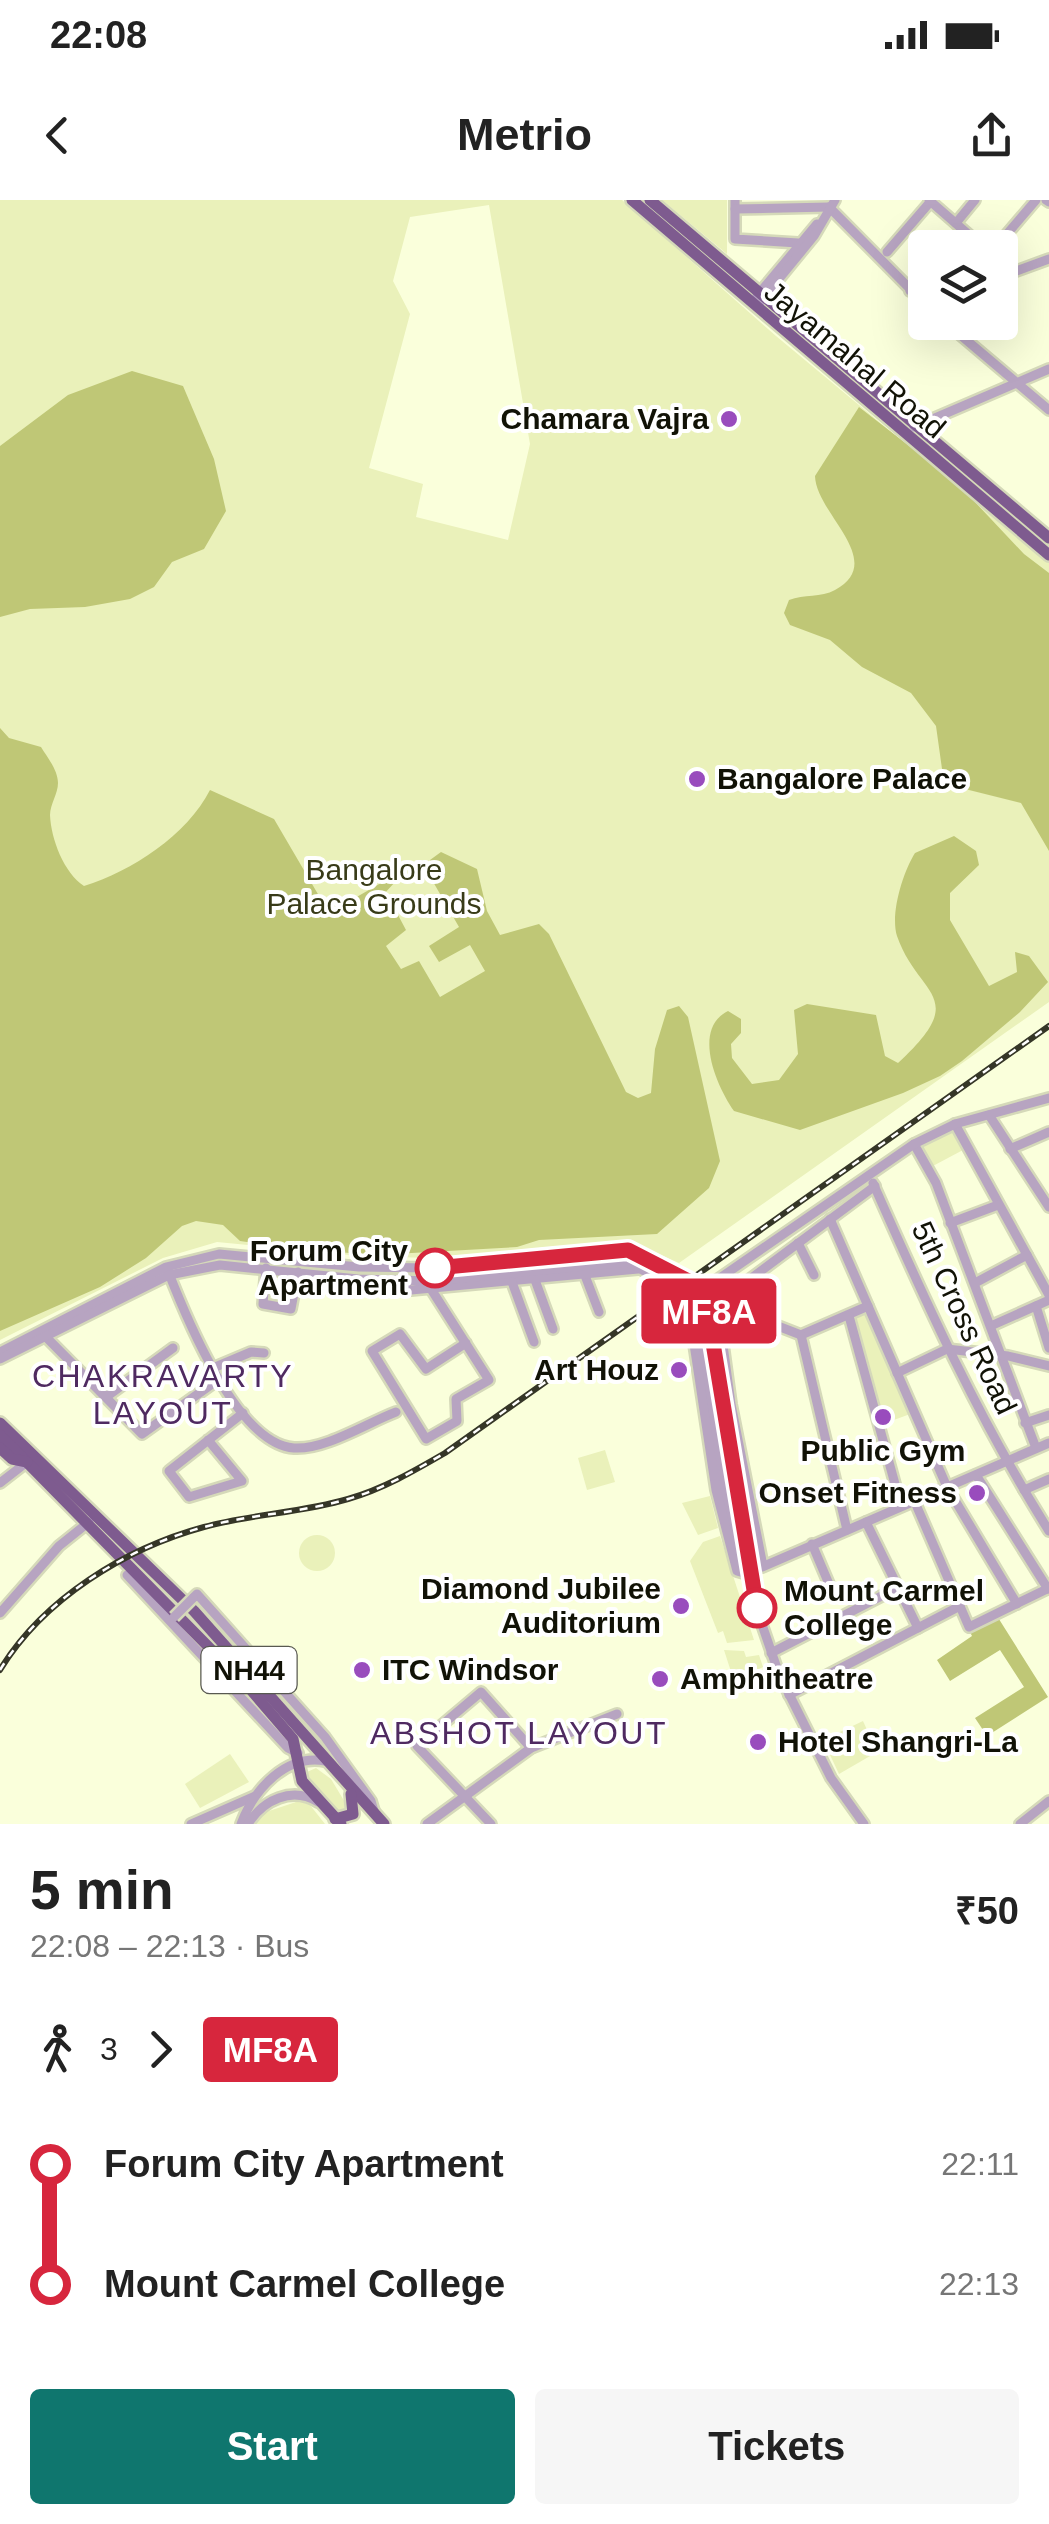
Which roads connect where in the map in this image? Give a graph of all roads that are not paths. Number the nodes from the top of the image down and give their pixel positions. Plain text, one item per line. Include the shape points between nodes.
1 (632, 200) edge
2 (650, 200) edge
3 (976, 200) edge
4 (1036, 200) edge
5 (930, 201) edge
6 (831, 202) edge
7 (735, 205) edge
8 (820, 222) junction
9 (956, 223) junction
10 (964, 230) edge
11 (1010, 230) edge
12 (798, 243) junction
13 (887, 252) dead end
14 (1048, 262) edge
15 (1018, 271) edge
16 (908, 289) edge
17 (762, 294) junction
18 (752, 306) junction
19 (969, 340) edge
20 (1049, 369) edge
21 (1016, 382) junction
22 (1049, 410) edge
23 (918, 424) junction
24 (905, 434) junction
25 (1049, 538) edge
26 (1049, 556) edge
27 (1049, 1098) edge
28 (989, 1116) junction
29 (955, 1124) junction
30 (1049, 1132) edge
31 (914, 1144) junction
32 (1010, 1148) junction
33 (870, 1181) junction
34 (998, 1205) junction
35 (1049, 1207) edge
36 (830, 1220) junction
37 (950, 1223) junction
38 (798, 1243) junction
39 (1027, 1255) junction
40 (359, 1267) junction
41 (266, 1268) junction
42 (666, 1268) junction
43 (638, 1269) dead end
44 (168, 1271) junction
45 (298, 1272) junction
46 (584, 1273) junction
47 (656, 1276) junction
48 (814, 1276) dead end
49 (358, 1279) junction
50 (380, 1280) junction
51 (535, 1280) junction
52 (512, 1282) junction
53 (974, 1283) junction
54 (431, 1289) junction
55 (706, 1292) junction
56 (1049, 1298) edge
57 (695, 1299) junction
58 (724, 1305) junction
59 (868, 1306) junction
60 (1036, 1306) junction
61 (599, 1312) dead end
62 (849, 1316) junction
63 (691, 1324) dead end
64 (993, 1326) junction
65 (553, 1329) dead end
66 (801, 1335) junction
67 (46, 1337) junction
68 (534, 1342) dead end
69 (466, 1344) junction
70 (174, 1348) dead end
71 (1049, 1348) edge
72 (947, 1349) junction
73 (264, 1354) dead end
74 (0, 1356) edge
75 (1003, 1356) junction
76 (1049, 1366) edge
77 (213, 1368) junction
78 (897, 1373) junction
79 (219, 1379) junction
80 (106, 1397) junction
81 (396, 1412) dead end
82 (242, 1413) junction
83 (0, 1415) edge
84 (1049, 1415) edge
85 (0, 1423) edge
86 (1025, 1423) junction
87 (208, 1440) junction
88 (1049, 1443) edge
89 (14, 1447) edge
90 (1036, 1448) junction
91 (1006, 1461) junction
92 (976, 1475) junction
93 (1049, 1479) edge
94 (0, 1483) edge
95 (947, 1486) junction
96 (1024, 1490) junction
97 (914, 1500) junction
98 (901, 1506) junction
99 (89, 1522) junction
100 (866, 1522) junction
101 (846, 1530) junction
102 (1049, 1530) edge
103 (812, 1544) junction
104 (764, 1566) junction
105 (750, 1575) junction
106 (127, 1576) dead end
107 (830, 1584) dead end
108 (897, 1588) junction
109 (1048, 1588) edge
110 (1017, 1604) junction
111 (960, 1606) junction
112 (181, 1610) junction
113 (0, 1613) edge
114 (918, 1628) junction
115 (771, 1653) junction
116 (789, 1695) junction
117 (617, 1714) dead end
118 (531, 1748) junction
119 (300, 1756) junction
120 (325, 1760) junction
121 (350, 1790) junction
122 (257, 1795) junction
123 (464, 1796) junction
124 (1049, 1801) edge
125 (320, 1804) junction
126 (374, 1814) junction
127 (1034, 1820) edge
128 (338, 1821) edge
129 (191, 1824) edge
130 (244, 1824) edge
131 (384, 1824) edge
132 (427, 1824) edge
133 (491, 1824) edge
134 (864, 1824) edge
135 (1020, 1824) edge

1 - 18 main road, Jayamahal Road
2 - 17 main road, Jayamahal Road
3 - 9 street
4 - 11 street
5 - 9 street
5 - 13 street
6 - 7 street
6 - 8 street
6 - 16 street
7 - 12 street via 738,241
8 - 12 street
8 - 17 street
9 - 10 street
12 - 17 street
14 - 15 street
17 - 18 street
17 - 23 main road, Jayamahal Road
18 - 24 main road, Jayamahal Road
19 - 21 street
20 - 21 street
21 - 22 street
21 - 23 street
23 - 24 street
23 - 25 main road, Jayamahal Road
24 - 26 main road, Jayamahal Road
27 - 28 street
28 - 29 street
28 - 32 street
29 - 31 street
29 - 34 street
30 - 32 street
31 - 33 street
31 - 37 street
32 - 35 street
33 - 36 street
33 - 55 street
33 - 72 street, 5th Cross Road
34 - 37 street
34 - 39 street
36 - 38 street
36 - 59 street
37 - 53 street
38 - 48 street
38 - 58 street
39 - 53 street
39 - 56 street
40 - 42 street via 491,1265 628,1250
40 - 44 street via 219,1254
40 - 49 street
41 - 44 street
41 - 45 street
41 - 45 street via 263,1304 291,1309
42 - 47 street
42 - 55 street
43 - 46 street
44 - 67 street
44 - 74 street
44 - 77 street
45 - 49 street
46 - 51 street
46 - 61 street
47 - 50 street via 639,1265 612,1262 432,1281
47 - 57 street
49 - 50 street
50 - 54 street
51 - 52 street
51 - 65 street
52 - 54 street
52 - 68 street
53 - 64 street
54 - 69 street
55 - 57 street
55 - 105 street
56 - 60 street
57 - 105 street via 721,1478
58 - 66 street
58 - 104 street via 720,1323 731,1404
59 - 62 street
59 - 78 street
60 - 64 street
60 - 71 street
62 - 66 street
62 - 98 street
63 - 105 street via 720,1512 737,1570
64 - 75 street
66 - 101 street
67 - 74 street
67 - 80 street
69 - 69 street via 488,1380 456,1399 459,1419 426,1440 372,1352 400,1334 426,1369
70 - 80 street
72 - 75 street
72 - 78 street
72 - 91 street, 5th Cross Road
73 - 77 street via 251,1352
75 - 76 street
75 - 86 street
77 - 79 street
78 - 95 street
79 - 80 street via 144,1434
79 - 82 street
81 - 82 street via 298,1448 273,1440
82 - 87 street
83 - 89 main road
84 - 86 street
85 - 89 main road, NH44
86 - 90 street
87 - 87 street via 169,1471 190,1498 242,1482
88 - 90 street
89 - 94 street
89 - 99 main road, NH44
89 - 112 main road, NH44 via 74,1492
90 - 91 street
91 - 92 street
91 - 96 street, 5th Cross Road
92 - 95 street
92 - 109 street
93 - 96 street
95 - 97 street
95 - 110 street
96 - 102 street, 5th Cross Road
97 - 98 street
97 - 111 street
98 - 100 street
99 - 112 main road, NH44
99 - 113 street
100 - 101 street
100 - 108 street
101 - 103 street
103 - 104 street
103 - 107 street
104 - 105 street
105 - 115 street
106 - 112 street
108 - 114 street
108 - 115 street
109 - 110 street
110 - 111 street via 969,1628
111 - 114 street
112 - 119 main road, NH44 via 293,1739
112 - 120 main road, NH44 via 256,1676
112 - 126 street via 197,1594 325,1736
114 - 116 street
115 - 116 street
116 - 134 street via 830,1778
117 - 118 street
118 - 123 street
118 - 123 street via 481,1692 417,1746
119 - 120 street
119 - 122 street
119 - 125 main road via 302,1781
120 - 121 main road
121 - 126 main road
121 - 128 main road via 354,1814
122 - 129 street
122 - 130 street
123 - 132 street
123 - 133 street
124 - 127 street
125 - 128 main road
125 - 130 street via 294,1794 266,1804
126 - 131 main road
127 - 135 street

